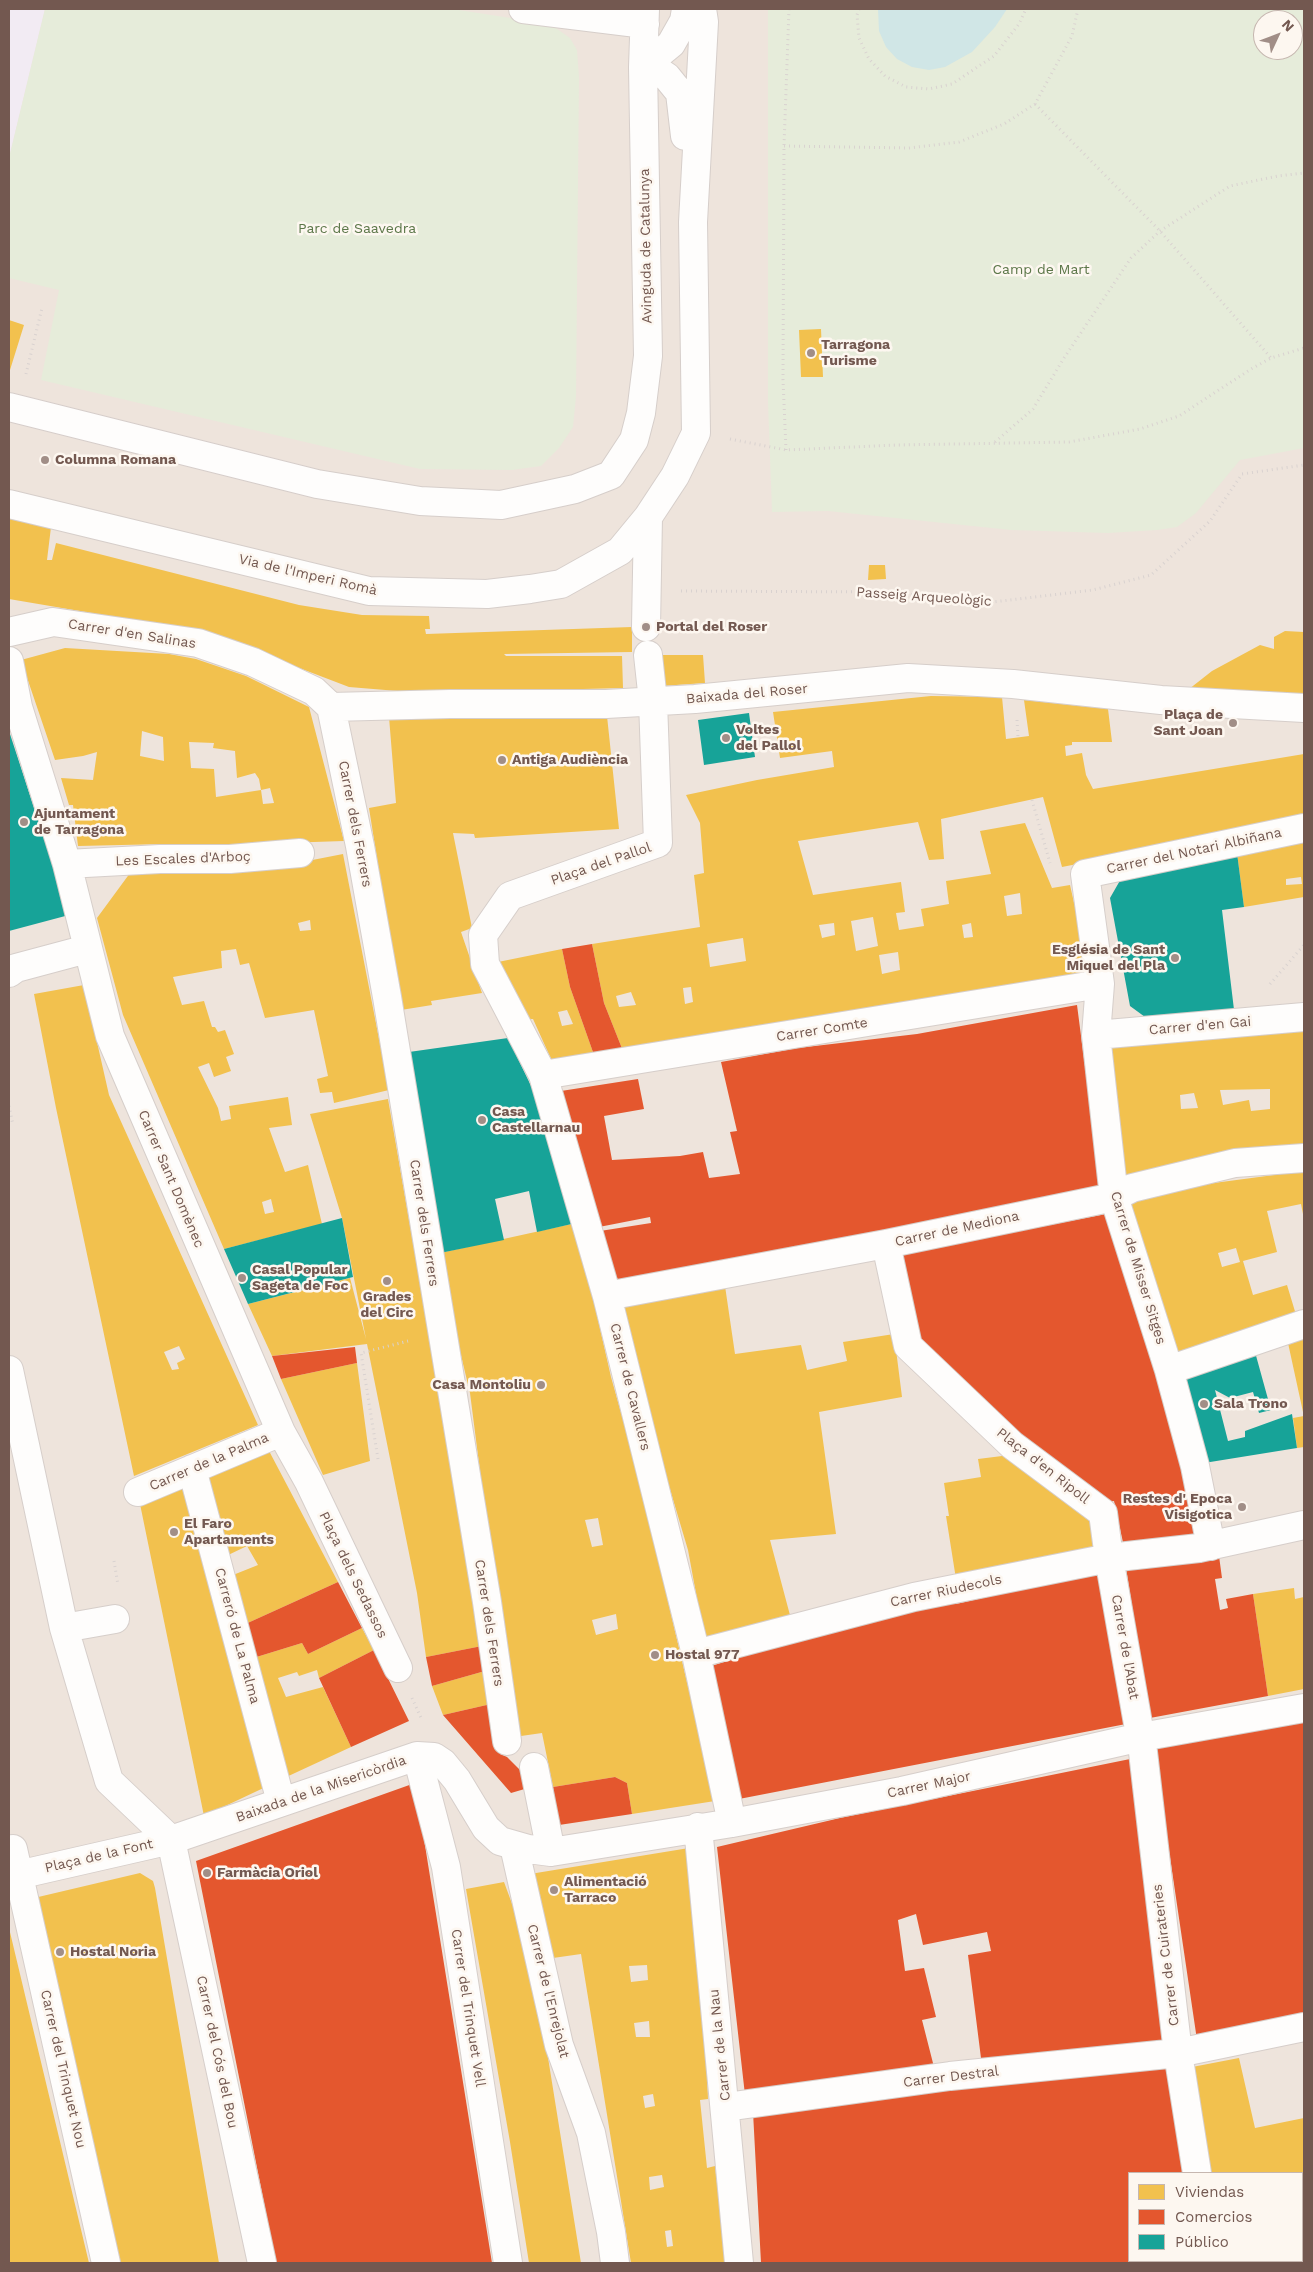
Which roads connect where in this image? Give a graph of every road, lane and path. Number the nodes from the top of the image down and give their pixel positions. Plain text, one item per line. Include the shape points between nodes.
1 (523, 9) edge
2 (686, 9) edge
3 (702, 9) edge
4 (789, 9) edge
5 (859, 9) edge
6 (1026, 9) edge
7 (1078, 9) edge
8 (645, 16) edge
9 (643, 67) junction
10 (1035, 104) junction
11 (784, 146) junction
12 (1304, 173) edge
13 (693, 222) junction
14 (1160, 231) junction
15 (42, 308) dead end
16 (1304, 348) edge
17 (1271, 358) junction
18 (24, 382) dead end
19 (9, 407) edge
20 (696, 433) junction
21 (995, 442) junction
22 (786, 450) junction
23 (1304, 465) edge
24 (9, 504) edge
25 (648, 517) junction
26 (646, 591) junction
27 (646, 627) dead end
28 (9, 632) edge
29 (648, 655) dead end
30 (9, 661) edge
31 (653, 701) junction
32 (331, 707) junction
33 (1304, 708) edge
34 (1032, 800) dead end
35 (1304, 828) edge
36 (300, 853) dead end
37 (67, 864) junction
38 (1085, 874) junction
39 (87, 949) junction
40 (485, 964) joint
41 (9, 973) edge
42 (1100, 984) junction
43 (1304, 1017) edge
44 (1096, 1035) junction
45 (543, 1075) junction
46 (9, 1106) edge
47 (12, 1125) dead end
48 (1304, 1158) edge
49 (1114, 1197) junction
50 (886, 1244) junction
51 (607, 1296) junction
52 (1304, 1324) edge
53 (442, 1333) junction
54 (9, 1370) edge
55 (1170, 1370) junction
56 (281, 1432) junction
57 (378, 1459) dead end
58 (192, 1469) junction
59 (308, 1482) joint
60 (138, 1492) dead end
61 (1304, 1525) edge
62 (1205, 1547) junction
63 (1109, 1558) junction
64 (114, 1619) dead end
65 (64, 1628) junction
66 (696, 1654) junction
67 (398, 1668) joint
68 (1304, 1708) edge
69 (1141, 1737) junction
70 (507, 1741) dead end
71 (418, 1756) junction
72 (443, 1763) junction
73 (534, 1767) dead end
74 (281, 1802) junction
75 (732, 1823) junction
76 (698, 1827) junction
77 (171, 1840) junction
78 (514, 1846) junction
79 (551, 1852) junction
80 (13, 1866) edge
81 (1304, 2027) edge
82 (1178, 2053) junction
83 (726, 2107) junction
84 (591, 2133) junction
85 (1197, 2172) edge
86 (580, 2174) dead end
87 (588, 2207) dead end
88 (106, 2263) edge
89 (262, 2263) edge
90 (508, 2263) edge
91 (596, 2263) edge
92 (615, 2263) edge
93 (739, 2263) edge

1 - 8 street
2 - 9 street via 684,21 671,44
3 - 13 street via 704,22
4 - 11 path
5 - 6 path via 859,38 869,59 885,76 906,86 929,89 952,84 994,56 1019,24
7 - 10 path via 1072,36
8 - 9 street, Avinguda de Catalunya
9 - 13 street via 652,67 667,77 680,93
9 - 19 street, Avinguda de Catalunya via 648,356 634,440 611,475 575,489 501,505 420,501 316,484
10 - 11 path via 1004,124 959,142 909,148
10 - 14 path
11 - 22 path via 783,380
12 - 14 path via 1230,186
13 - 20 street
14 - 17 path
14 - 21 path via 1131,258 1064,358 1034,410
15 - 18 path
16 - 17 path
17 - 21 path via 1179,416 1140,429 1069,442
20 - 22 path
20 - 25 street, Via de l'Imperi Romà via 675,476
21 - 22 path
23 - 26 path, Passeig Arqueològic via 1242,474 1210,521 1151,574 1093,590 993,602 881,592
24 - 25 street, Via de l'Imperi Romà via 369,591 487,594 561,584 620,551
25 - 26 street
26 - 27 street
28 - 32 street, Carrer d'en Salinas via 53,622 198,644 252,662 314,691
29 - 31 street
30 - 37 street via 18,708
31 - 32 street, Baixada del Roser
31 - 33 street, Baixada del Roser via 908,678 1013,684 1161,700
31 - 40 street, Plaça del Pallol via 658,844 510,896 482,935
32 - 53 street, Carrer dels Ferrers via 387,997
34 - 38 path via 1054,877
35 - 38 street, Carrer del Notari Albiñana
36 - 37 street, Les Escales d'Arboç via 230,860 160,859
37 - 39 street, Carrer Sant Domènec
38 - 42 street, Carrer de Misser Sitges
39 - 41 street via 16,968
39 - 56 street, Carrer Sant Domènec via 110,1036
40 - 45 street, Carrer de Cavallers
42 - 44 street, Carrer de Misser Sitges
42 - 45 street, Carrer Comte
43 - 44 street, Carrer d'en Gai
44 - 49 street, Carrer de Misser Sitges
45 - 51 street, Carrer de Cavallers
46 - 47 path
48 - 49 street, Carrer de Mediona via 1235,1163 1132,1188
49 - 50 street, Carrer de Mediona
49 - 55 street, Carrer de Misser Sitges
50 - 51 street, Carrer de Mediona
50 - 63 street, Plaça d'en Ripoll via 908,1346 1012,1445 1103,1512
51 - 66 street, Carrer de Cavallers
52 - 55 street
53 - 57 path via 360,1353
53 - 70 street, Carrer dels Ferrers
54 - 65 street, Plaça de la Font
55 - 62 street, Carrer de Misser Sitges via 1196,1466
56 - 58 street, Carrer de la Palma
56 - 59 street, Carrer Sant Domènec
58 - 60 street, Carrer de la Palma
58 - 74 street, Carreró de La Palma
59 - 67 street, Plaça dels Sedassos
61 - 62 street, Carrer Riudecols
62 - 63 street, Carrer Riudecols
63 - 66 street, Carrer Riudecols via 914,1597
63 - 69 street, Carrer de l'Abat
64 - 65 street
65 - 77 street, Plaça de la Font via 109,1781
66 - 75 street, Carrer de Cavallers
67 - 72 path
68 - 69 street, Carrer Major
69 - 75 street, Carrer Major via 902,1791
69 - 82 street, Carrer de Cuirateries
71 - 72 street, Baixada de la Misericòrdia via 434,1757
71 - 74 street, Baixada de la Misericòrdia
71 - 90 street, Carrer del Trinquet Vell via 446,1867
72 - 78 street via 486,1828 500,1841
73 - 79 street
74 - 77 street, Baixada de la Misericòrdia
75 - 76 street, Carrer Major
76 - 79 street, Carrer Major
76 - 83 street, Carrer de la Nau
77 - 80 street, Plaça de la Font
77 - 89 street, Carrer del Cós del Bou
78 - 79 street
78 - 84 street, Carrer de l'Enrejolat via 559,2045
80 - 88 street, Carrer del Trinquet Nou
81 - 82 street, Carrer Destral
82 - 83 street, Carrer Destral via 950,2076
82 - 85 street, Carrer de Cuirateries
83 - 93 street, Carrer de la Nau
84 - 86 street via 575,2141
84 - 92 street, Carrer de l'Enrejolat
87 - 91 street

